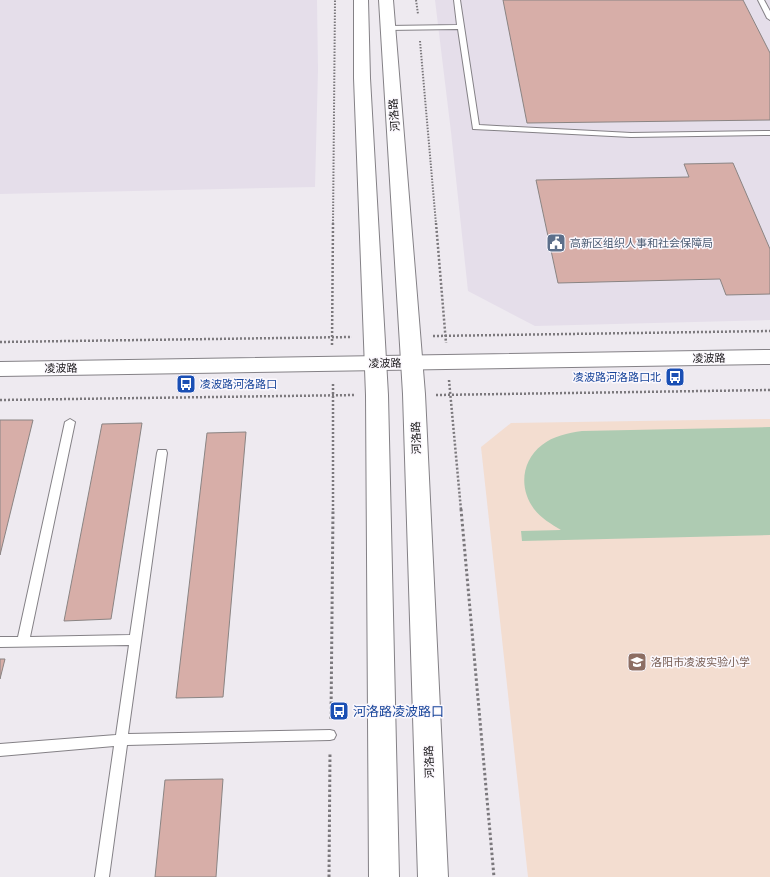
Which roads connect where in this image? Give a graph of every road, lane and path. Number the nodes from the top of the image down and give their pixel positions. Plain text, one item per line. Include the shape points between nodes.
1 (335, 0) edge
2 (362, 0) edge
3 (386, 0) edge
4 (416, 0) edge
5 (457, 0) edge
6 (761, 0) edge
7 (770, 18) edge
8 (461, 27) junction
9 (388, 28) junction
10 (419, 28) junction
11 (770, 133) edge
12 (770, 357) edge
13 (448, 368) junction
14 (0, 369) edge
15 (376, 369) junction
16 (412, 369) junction
17 (332, 370) junction
18 (770, 370) edge
19 (0, 379) edge
20 (70, 422) dead end
21 (162, 453) dead end
22 (136, 640) junction
23 (0, 642) edge
24 (22, 642) junction
25 (330, 735) junction
26 (121, 740) junction
27 (0, 750) edge
28 (102, 877) edge
29 (329, 877) edge
30 (384, 877) edge
31 (433, 877) edge
32 (494, 877) edge

1 - 17 path
2 - 15 main road via 362,78
3 - 9 main road, 河洛路
4 - 10 path
5 - 8 lane
6 - 7 lane
8 - 10 lane
8 - 11 lane via 476,127 631,135
9 - 10 lane
9 - 16 main road, 河洛路
10 - 13 path
12 - 13 main road, 凌波路
13 - 16 main road, 凌波路
13 - 18 main road, 凌波路
13 - 32 path
14 - 17 main road, 凌波路
15 - 16 main road, 凌波路
15 - 17 main road, 凌波路
15 - 30 main road
16 - 31 main road, 河洛路
17 - 19 main road, 凌波路
17 - 25 path via 334,395
20 - 24 lane
21 - 22 lane
22 - 24 lane
22 - 26 lane
23 - 24 lane
25 - 26 lane
25 - 29 path
26 - 27 lane
26 - 28 lane

